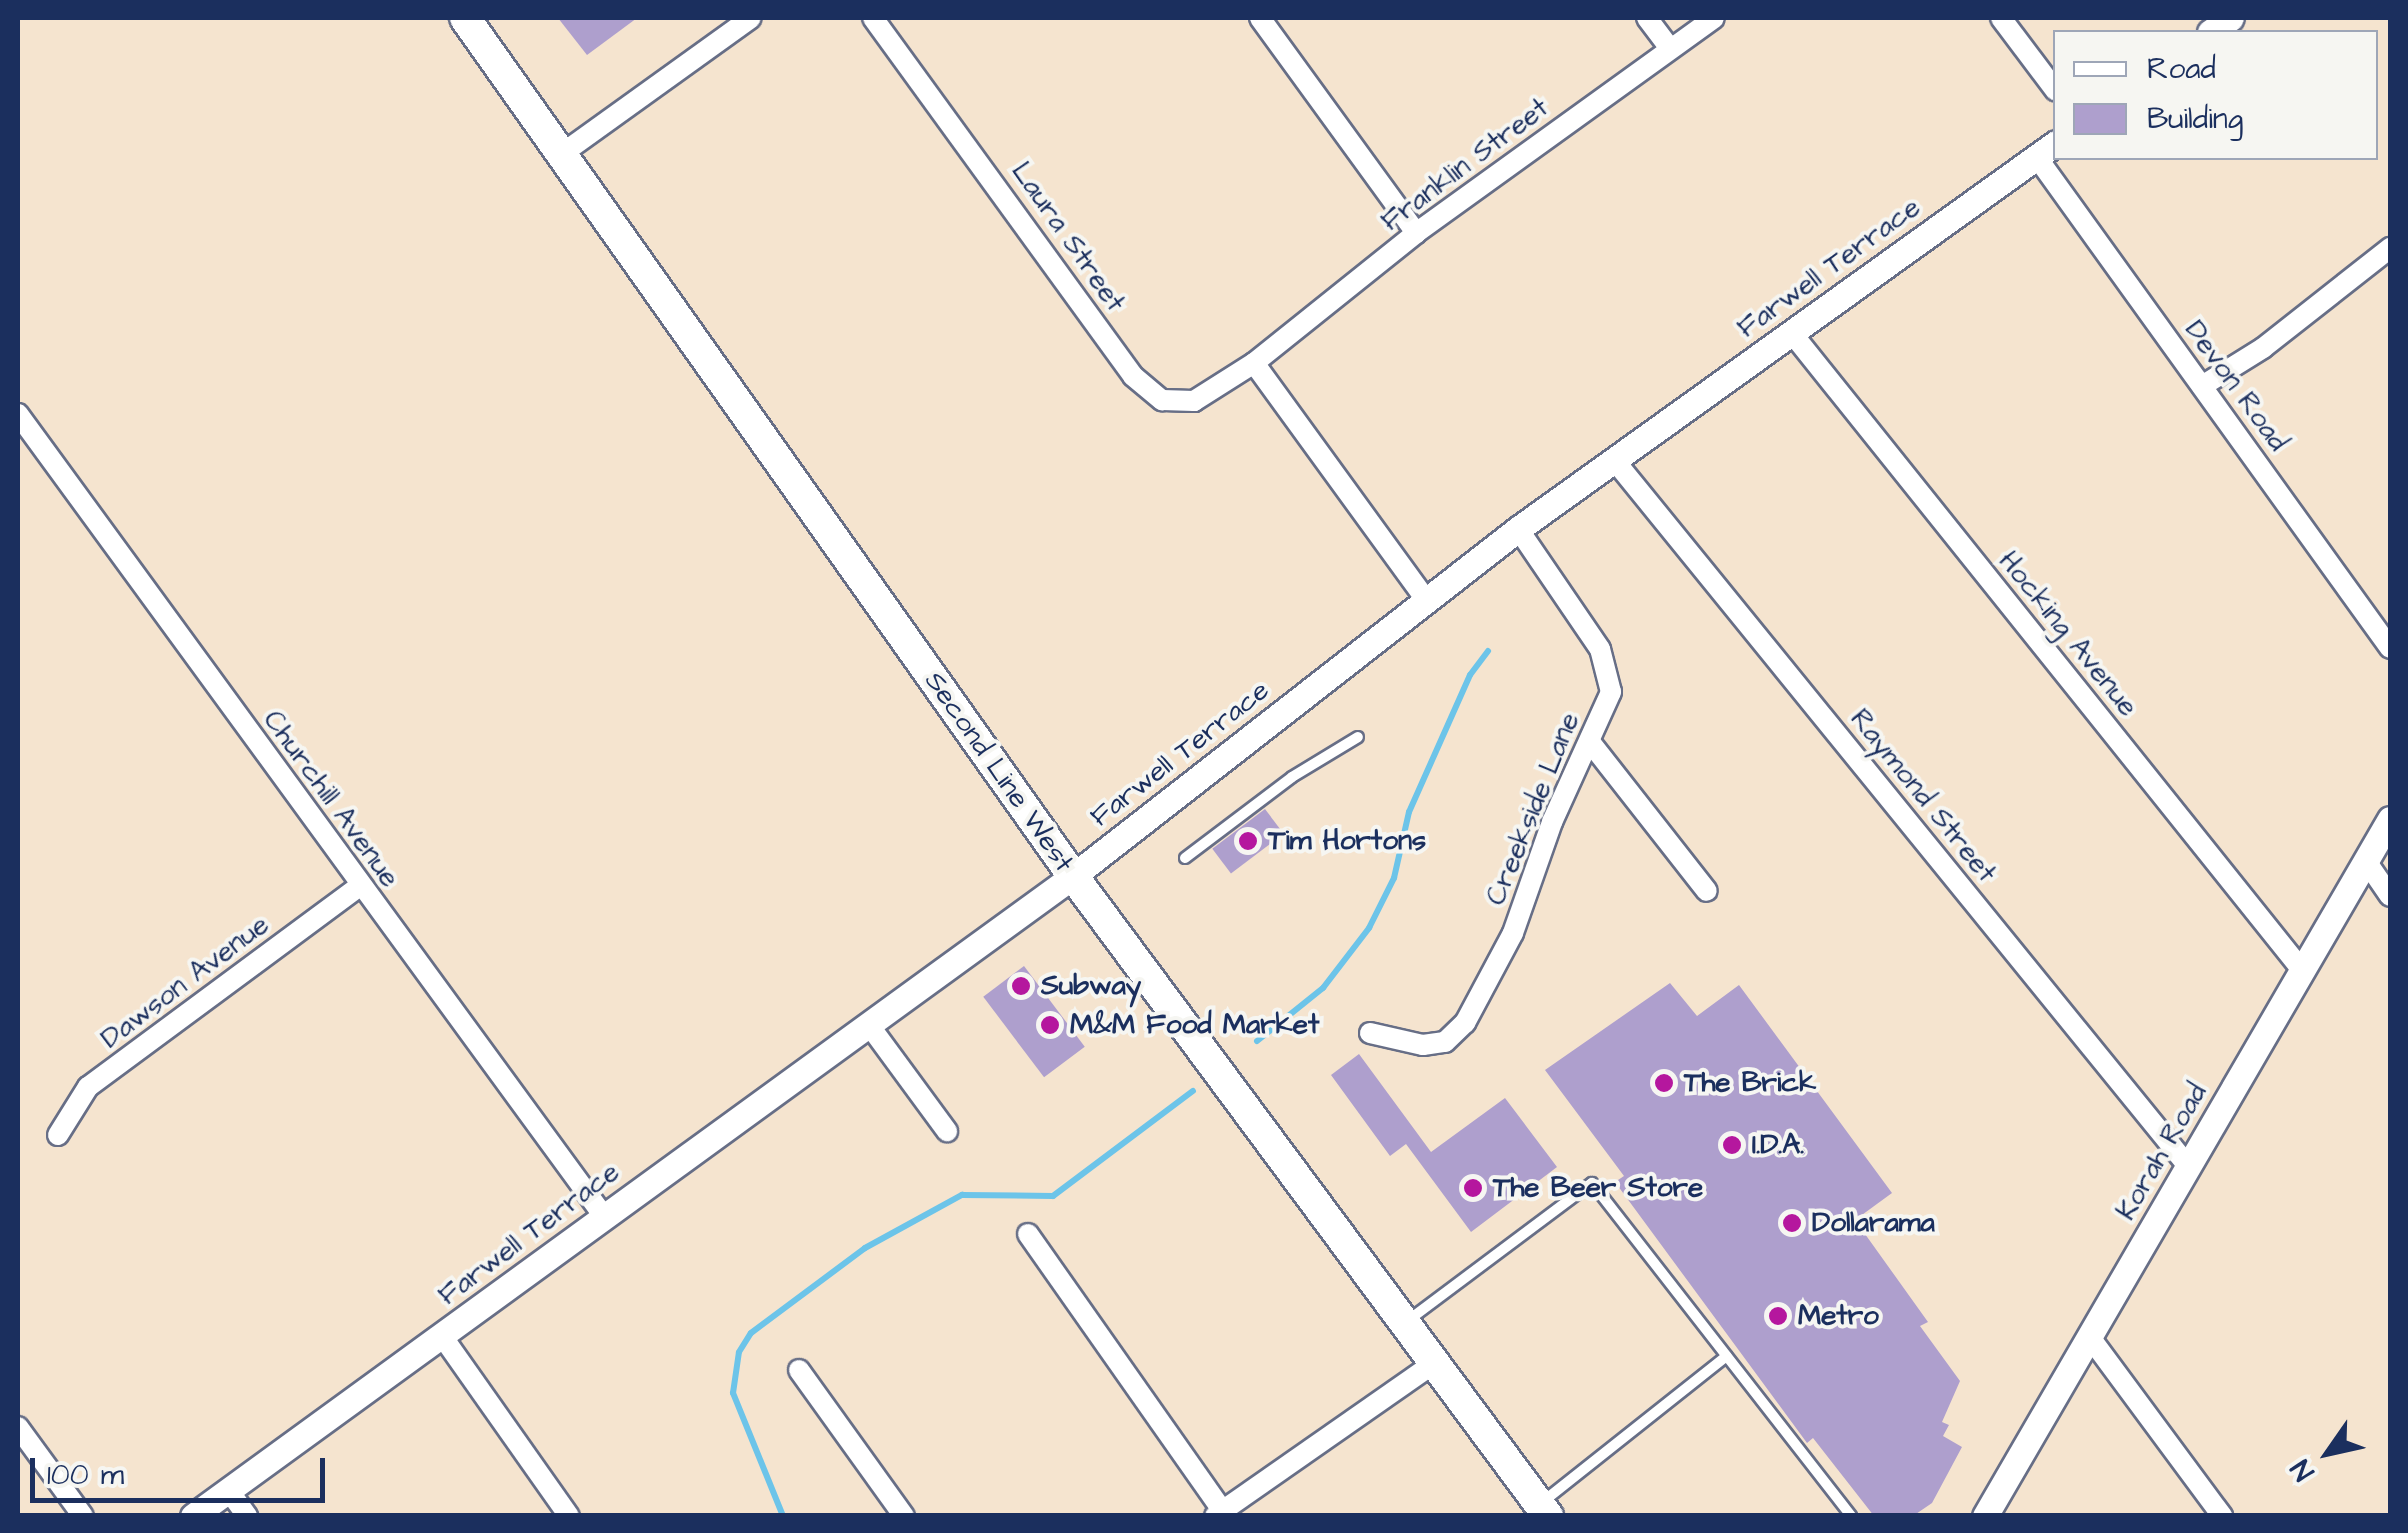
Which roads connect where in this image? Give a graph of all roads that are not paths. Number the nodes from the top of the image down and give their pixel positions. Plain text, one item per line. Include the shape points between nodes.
1 (465, 18) edge
2 (751, 18) edge
3 (873, 18) edge
4 (1260, 18) edge
5 (1647, 18) edge
6 (1714, 18) edge
7 (2001, 18) edge
8 (1670, 48) junction
9 (2053, 87) edge
10 (2046, 150) edge
11 (563, 153) junction
12 (1416, 233) junction
13 (2390, 248) edge
14 (1791, 332) junction
15 (1254, 364) junction
16 (2202, 386) junction
17 (18, 414) edge
18 (1615, 461) junction
19 (1518, 529) junction
20 (1425, 598) junction
21 (2390, 648) edge
22 (1358, 737) dead end
23 (1590, 742) junction
24 (2390, 819) edge
25 (1185, 858) dead end
26 (2366, 861) junction
27 (1073, 876) junction
28 (360, 886) junction
29 (1706, 892) dead end
30 (2390, 896) edge
31 (2302, 970) junction
32 (869, 1025) junction
33 (1370, 1033) dead end
34 (947, 1131) dead end
35 (58, 1135) dead end
36 (2188, 1166) junction
37 (603, 1215) junction
38 (1028, 1234) dead end
39 (1405, 1323) junction
40 (442, 1336) junction
41 (2089, 1336) junction
42 (1727, 1356) junction
43 (1434, 1363) junction
44 (799, 1370) dead end
45 (18, 1427) edge
46 (229, 1491) junction
47 (1544, 1510) edge
48 (1221, 1514) edge
49 (83, 1516) edge
50 (193, 1516) edge
51 (246, 1516) edge
52 (569, 1516) edge
53 (904, 1516) edge
54 (1851, 1516) edge
55 (1985, 1516) edge
56 (2222, 1516) edge

1 - 11 main road, Second Line West
2 - 11 street
3 - 15 street, Laura Street via 1133,376 1162,400 1194,401
4 - 12 street
5 - 8 street
6 - 8 street, Franklin Street
7 - 9 street
8 - 12 street, Franklin Street
10 - 14 street, Farwell Terrace
10 - 16 street, Devon Road
11 - 27 main road, Second Line West
12 - 15 street, Franklin Street
13 - 16 street via 2263,348
14 - 18 street, Farwell Terrace
14 - 31 street, Hocking Avenue
15 - 20 street
16 - 21 street, Devon Road
17 - 28 street, Churchill Avenue
18 - 19 street, Farwell Terrace
18 - 36 street, Raymond Street
19 - 20 street, Farwell Terrace
19 - 23 street, Creekside Lane via 1583,622 1611,677
20 - 27 street, Farwell Terrace
22 - 25 lane via 1292,776
23 - 29 street
23 - 33 street, Creekside Lane via 1552,822 1513,933 1465,1023 1446,1042 1423,1046
24 - 26 street, Korah Road
26 - 30 street
26 - 31 street, Korah Road
27 - 32 street, Farwell Terrace
27 - 39 main road, Second Line West
28 - 35 street, Dawson Avenue via 88,1088
28 - 37 street, Churchill Avenue
31 - 36 street, Korah Road
32 - 34 street
32 - 37 street, Farwell Terrace
36 - 41 street, Korah Road
37 - 40 street, Farwell Terrace
38 - 48 street
39 - 42 lane via 1592,1182
39 - 43 main road, Second Line West
40 - 46 street, Farwell Terrace
40 - 52 street
41 - 55 street, Korah Road
41 - 56 street
42 - 47 lane
42 - 54 lane
43 - 47 main road, Second Line West
43 - 48 street
44 - 53 street
45 - 49 street
46 - 50 street, Farwell Terrace
46 - 51 street

